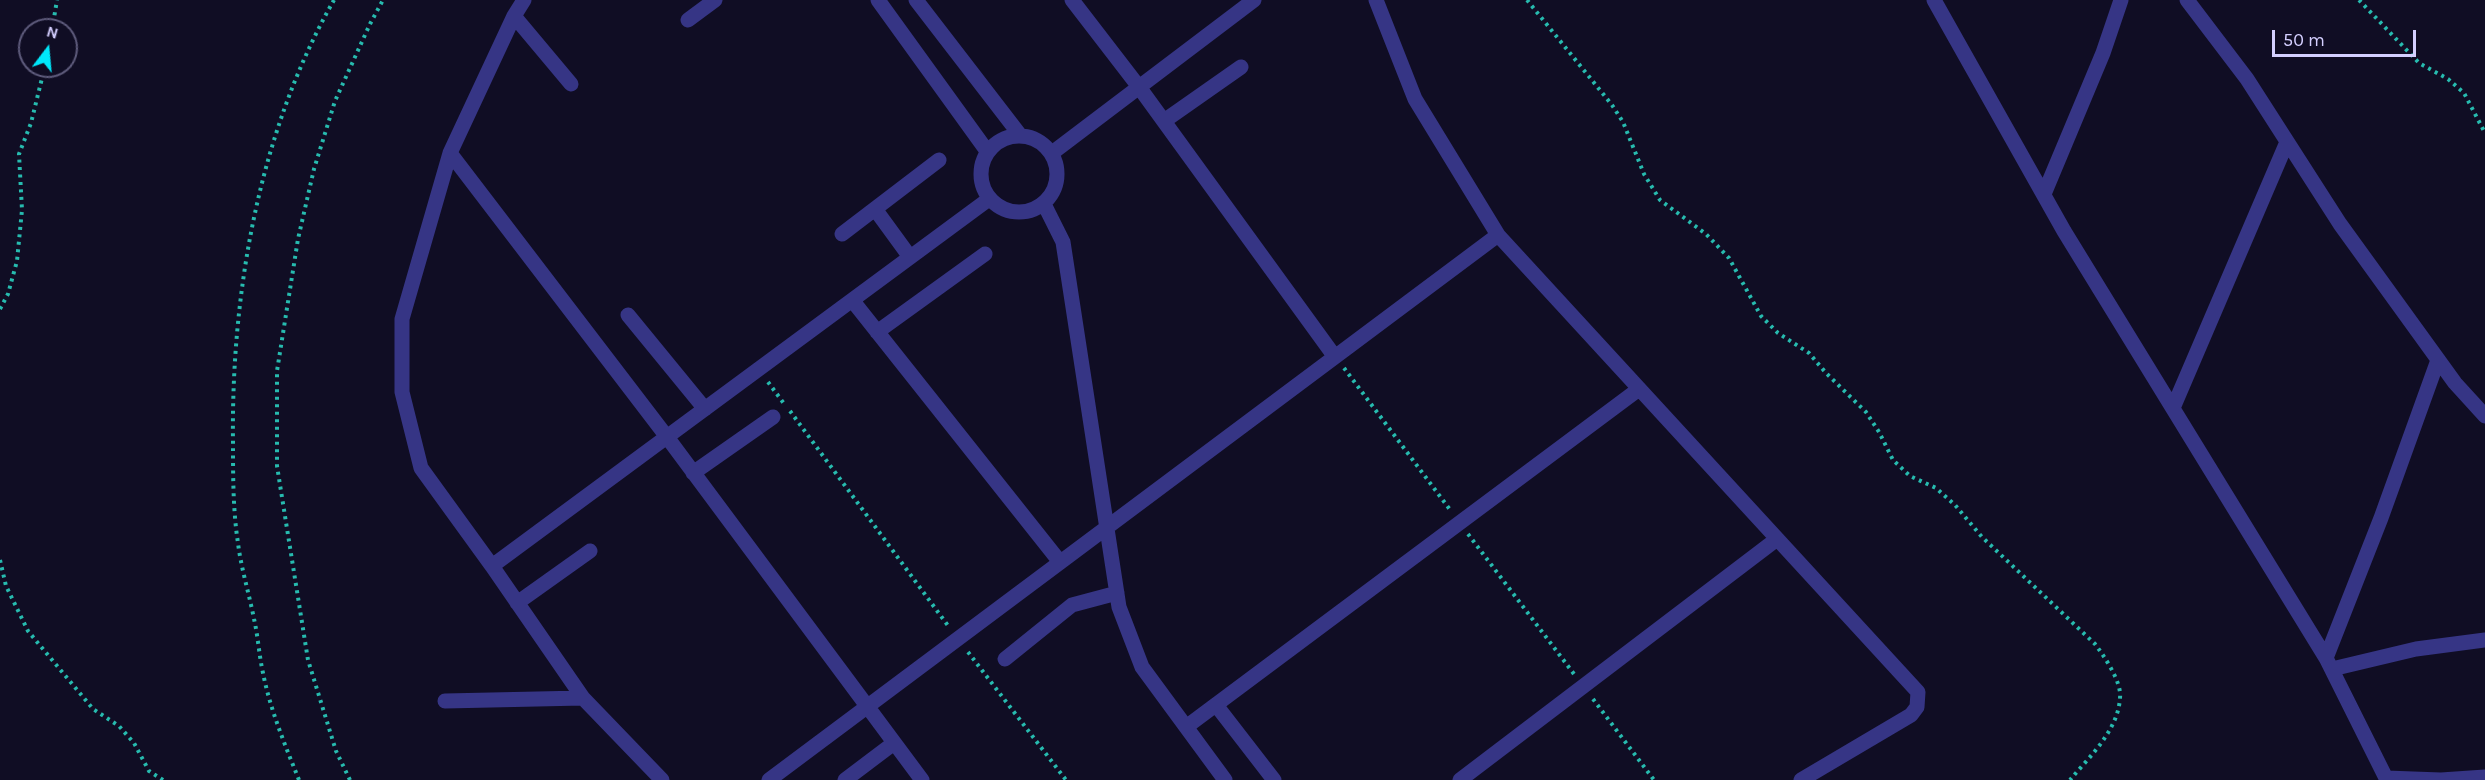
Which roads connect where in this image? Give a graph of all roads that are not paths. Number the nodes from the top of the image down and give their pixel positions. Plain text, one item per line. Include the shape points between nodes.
1 (524, 0) edge
2 (715, 0) edge
3 (878, 0) edge
4 (916, 0) edge
5 (1072, 0) edge
6 (1254, 0) edge
7 (1377, 0) edge
8 (1934, 0) edge
9 (2121, 0) edge
10 (2187, 0) edge
11 (514, 16) junction
12 (688, 20) dead end
13 (1241, 67) dead end
14 (571, 84) dead end
15 (1139, 87) junction
16 (1164, 122) junction
17 (1020, 135) junction
18 (2287, 142) junction
19 (987, 151) junction
20 (450, 153) junction
21 (1052, 153) junction
22 (939, 160) dead end
23 (2044, 194) junction
24 (989, 198) junction
25 (1044, 204) junction
26 (875, 209) junction
27 (842, 234) dead end
28 (1497, 235) junction
29 (985, 254) dead end
30 (910, 257) junction
31 (852, 300) junction
32 (628, 315) dead end
33 (877, 332) junction
34 (1335, 357) junction
35 (2438, 360) junction
36 (1639, 389) junction
37 (2173, 408) junction
38 (705, 409) junction
39 (2485, 416) edge
40 (773, 417) dead end
41 (667, 437) junction
42 (693, 473) junction
43 (1107, 527) junction
44 (1778, 539) junction
45 (590, 551) dead end
46 (1059, 562) junction
47 (492, 566) junction
48 (1117, 593) junction
49 (517, 603) junction
50 (2485, 640) edge
51 (1005, 659) dead end
52 (2329, 664) junction
53 (583, 698) junction
54 (445, 701) dead end
55 (1216, 705) junction
56 (866, 707) junction
57 (1186, 728) junction
58 (894, 743) junction
59 (2485, 777) edge
60 (2387, 779) edge
61 (662, 780) edge
62 (769, 780) edge
63 (844, 780) edge
64 (922, 780) edge
65 (1225, 780) edge
66 (1274, 780) edge
67 (1460, 780) edge
68 (1801, 780) edge

1 - 11 street
2 - 12 street
3 - 19 street
4 - 17 street
5 - 15 street
6 - 15 street
7 - 28 street via 1415,99
8 - 23 street
9 - 23 street
10 - 18 street via 2247,79
11 - 14 street
11 - 20 street
13 - 16 street
15 - 16 street
15 - 21 street
16 - 34 street
17 - 19 street via 1002,139
17 - 21 street via 1038,140
18 - 35 street via 2340,224
18 - 37 street
19 - 24 street via 980,168 982,187
20 - 41 street
20 - 47 street via 402,319 402,392 421,468
21 - 25 street via 1058,171 1055,189
22 - 26 street
23 - 37 street
24 - 25 street via 1008,212 1027,213
24 - 30 street
25 - 43 street via 1063,242
26 - 27 street
26 - 30 street
28 - 34 street
28 - 36 street
29 - 33 street
30 - 31 street
31 - 33 street
31 - 38 street
32 - 38 street
33 - 46 street
34 - 43 street
35 - 39 street
35 - 52 street
36 - 44 street
36 - 55 street
37 - 52 street
38 - 41 street
40 - 42 street
41 - 42 street
41 - 47 street
42 - 56 street
43 - 46 street
43 - 48 street
44 - 67 street
44 - 68 street via 1918,692 1917,706 1911,715
45 - 49 street
46 - 56 street
47 - 49 street
48 - 51 street via 1072,605
48 - 57 street via 1142,667
49 - 53 street
50 - 52 street
52 - 60 street
53 - 54 street
53 - 61 street
55 - 57 street
55 - 66 street
56 - 58 street
56 - 62 street
57 - 65 street
58 - 63 street
58 - 64 street
59 - 60 street

